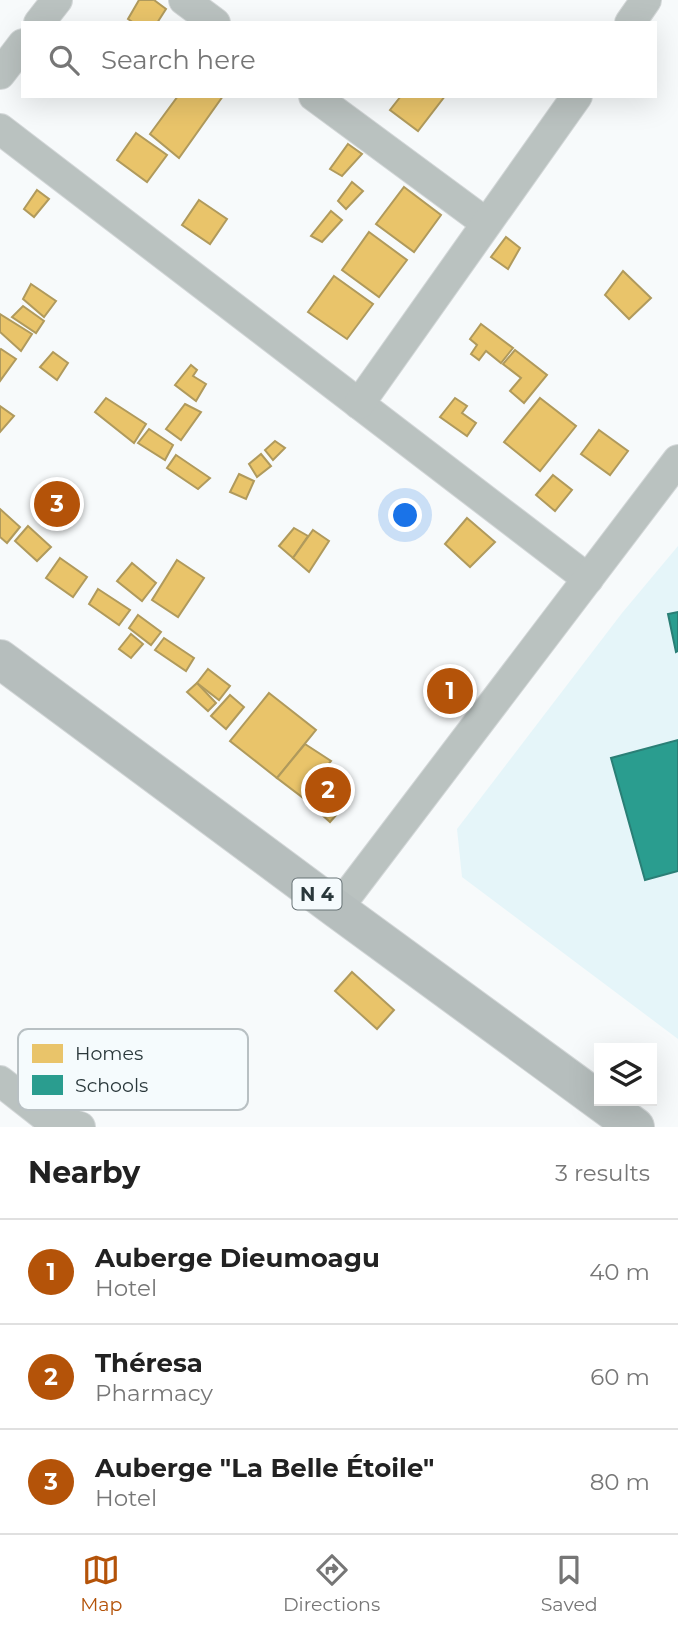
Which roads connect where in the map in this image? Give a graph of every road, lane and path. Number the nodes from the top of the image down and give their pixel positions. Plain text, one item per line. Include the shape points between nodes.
1 (57, 0) edge
2 (184, 0) edge
3 (646, 0) edge
4 (41, 21) edge
5 (212, 21) edge
6 (631, 21) edge
7 (21, 47) edge
8 (0, 74) edge
9 (317, 98) edge
10 (576, 98) edge
11 (0, 130) edge
12 (486, 223) junction
13 (359, 404) junction
14 (678, 460) edge
15 (588, 579) junction
16 (0, 659) edge
17 (337, 909) junction
18 (0, 1082) edge
19 (18, 1096) edge
20 (37, 1110) edge
21 (80, 1127) edge
22 (635, 1127) edge

1 - 4 street
2 - 5 street
3 - 6 street
7 - 8 street
9 - 12 street
10 - 12 street
11 - 13 street
12 - 13 street
13 - 15 street
14 - 15 street
15 - 17 street
16 - 17 highway, N 4
17 - 22 highway, N 4
18 - 19 street
20 - 21 street

